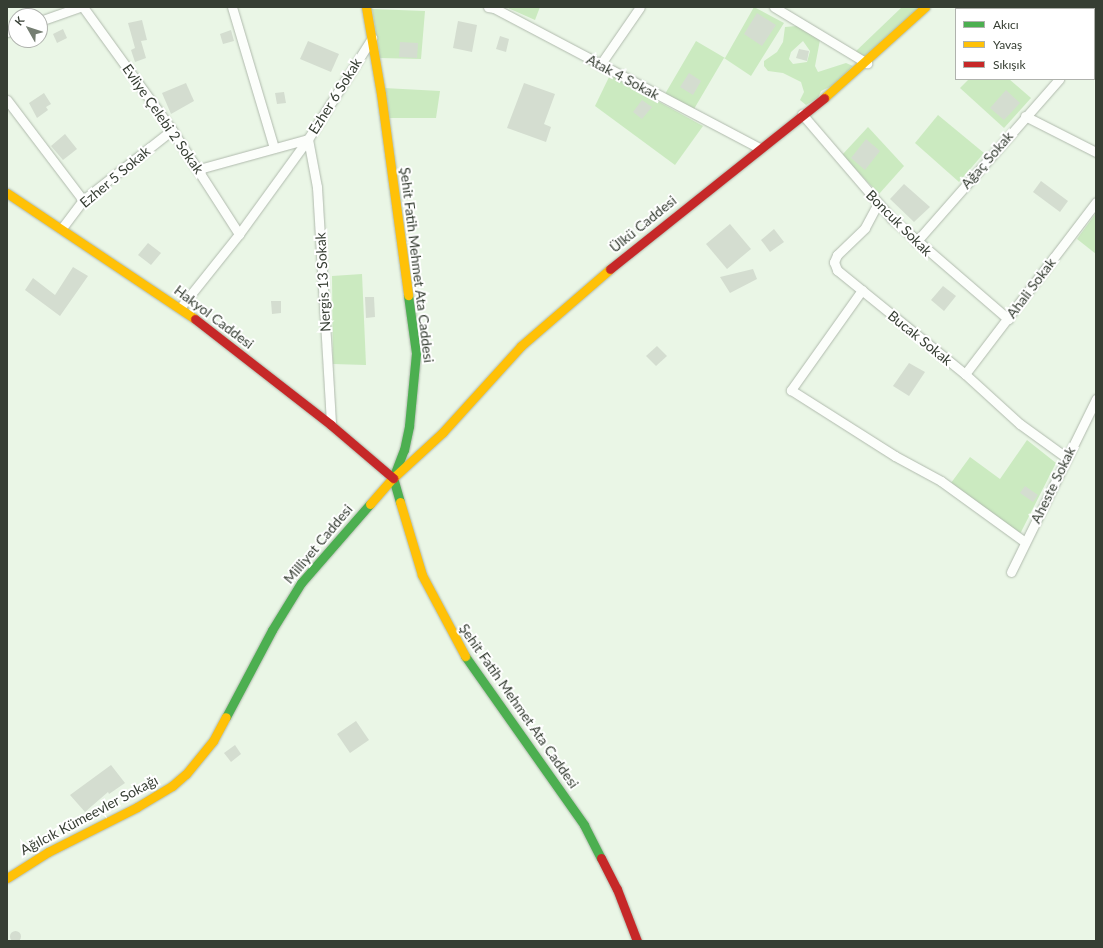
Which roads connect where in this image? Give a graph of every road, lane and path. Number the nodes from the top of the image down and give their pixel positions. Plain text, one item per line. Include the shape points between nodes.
1 (82, 7) edge
2 (232, 7) edge
3 (366, 7) edge
4 (488, 7) edge
5 (640, 7) edge
6 (774, 7) edge
7 (925, 7) edge
8 (48, 18) edge
9 (372, 38) junction
10 (867, 62) junction
11 (600, 65) junction
12 (1058, 80) edge
13 (7, 100) edge
14 (802, 114) junction
15 (1025, 116) junction
16 (172, 130) junction
17 (308, 139) junction
18 (274, 148) junction
19 (759, 148) junction
20 (1096, 152) edge
21 (199, 169) junction
22 (7, 193) edge
23 (83, 200) junction
24 (1096, 202) edge
25 (877, 205) junction
26 (62, 228) junction
27 (239, 234) junction
28 (916, 242) junction
29 (862, 290) junction
30 (180, 308) junction
31 (1008, 319) junction
32 (965, 374) junction
33 (1096, 399) edge
34 (331, 425) junction
35 (1067, 458) junction
36 (393, 478) junction
37 (1025, 542) junction
38 (1011, 572) dead end
39 (248, 676) joint
40 (7, 878) edge
41 (637, 941) edge

1 - 8 street
1 - 16 street, Evliye Çelebi 2 Sokak
2 - 18 street
3 - 9 street, Şehit Fatih Mehmet Ata Caddesi
4 - 11 street, Atak 4 Sokak
5 - 11 street
6 - 10 street
7 - 10 street, Ülkü Caddesi
9 - 17 street, Ezher 6 Sokak
9 - 36 street, Şehit Fatih Mehmet Ata Caddesi via 416,353 409,426 404,450
10 - 14 street, Ülkü Caddesi
11 - 19 street, Atak 4 Sokak
12 - 15 street, Ağaç Sokak
13 - 23 street
14 - 19 street, Ülkü Caddesi
14 - 25 street, Boncuk Sokak
15 - 20 street
15 - 28 street, Ağaç Sokak
16 - 21 street, Evliye Çelebi 2 Sokak
16 - 23 street, Ezher 5 Sokak
17 - 18 street, Ezher 6 Sokak
17 - 27 street
17 - 34 street, Nergis 13 Sokak via 317,187
18 - 21 street, Ezher 6 Sokak
19 - 36 street, Ülkü Caddesi via 541,327 443,432
21 - 27 street, Evliye Çelebi 2 Sokak
22 - 26 street, Hakyol Caddesi
23 - 26 street, Ezher 5 Sokak
24 - 31 street, Ahali Sokak
25 - 28 street, Boncuk Sokak
25 - 29 street, Bucak Sokak via 865,228 834,262 837,270
26 - 30 street, Hakyol Caddesi
27 - 30 street
28 - 31 street, Boncuk Sokak
29 - 32 street, Bucak Sokak
29 - 37 street via 791,390 895,456 941,481
30 - 34 street, Hakyol Caddesi
31 - 32 street, Ahali Sokak
32 - 35 street, Bucak Sokak via 1020,424
33 - 35 street, Aheste Sokak
34 - 36 street, Hakyol Caddesi
35 - 37 street, Aheste Sokak
36 - 39 street, Milliyet Caddesi via 301,583
36 - 41 street, Şehit Fatih Mehmet Ata Caddesi via 422,575 438,609 469,662 584,825 617,889
37 - 38 street, Aheste Sokak
39 - 40 street, Ağılcık Kümeevler Sokağı via 213,741 181,778 137,807 48,852

